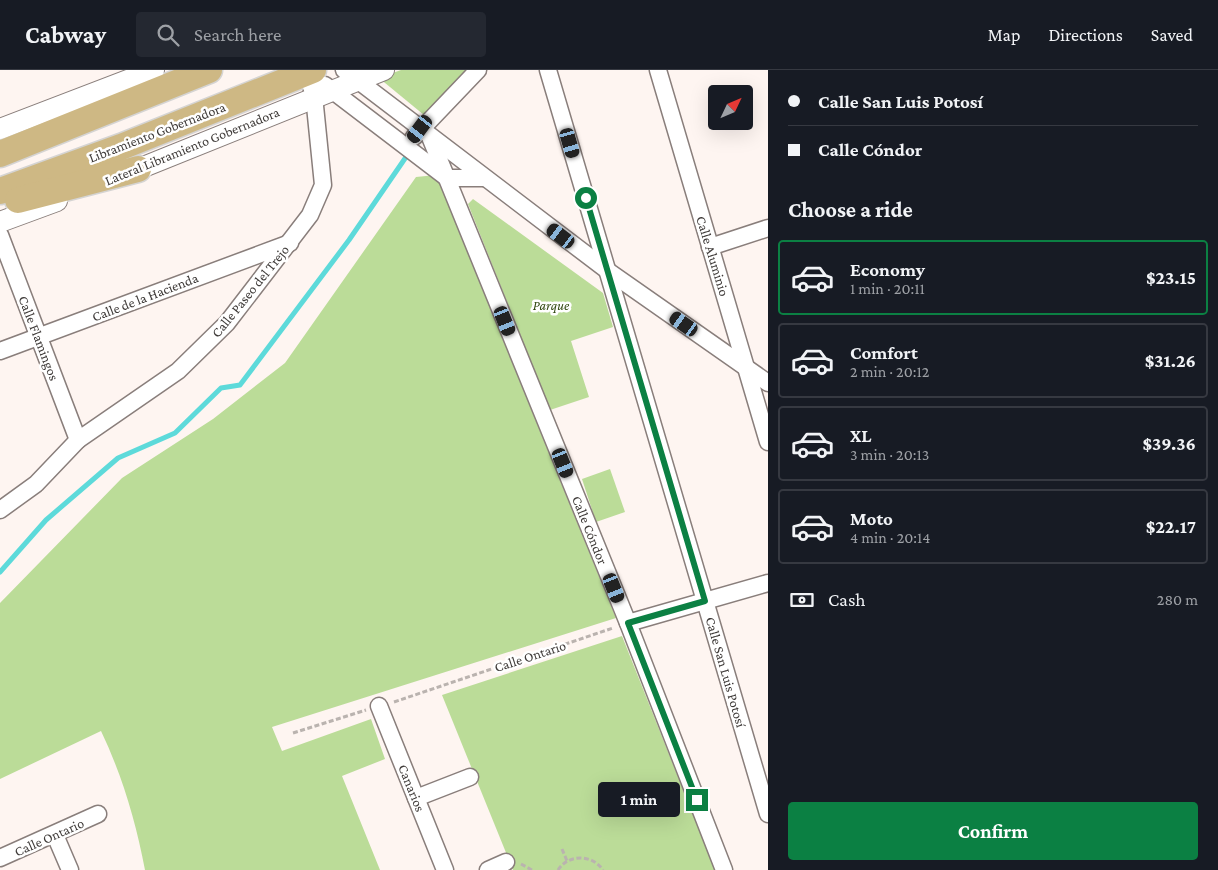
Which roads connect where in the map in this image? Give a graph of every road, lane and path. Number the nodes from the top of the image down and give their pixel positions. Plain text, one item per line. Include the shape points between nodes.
1 (154, 70) edge
2 (209, 70) edge
3 (384, 70) edge
4 (478, 70) edge
5 (548, 70) edge
6 (658, 70) edge
7 (351, 75) edge
8 (314, 80) edge
9 (0, 129) edge
10 (425, 133) junction
11 (406, 147) junction
12 (0, 154) edge
13 (138, 169) junction
14 (447, 178) junction
15 (484, 178) junction
16 (0, 191) edge
17 (0, 205) edge
18 (0, 222) edge
19 (768, 228) edge
20 (0, 235) edge
21 (290, 242) junction
22 (710, 247) junction
23 (608, 271) junction
24 (39, 337) junction
25 (0, 351) edge
26 (746, 367) junction
27 (768, 383) edge
28 (78, 440) junction
29 (768, 442) edge
30 (0, 510) edge
31 (768, 583) edge
32 (705, 601) junction
33 (628, 623) junction
34 (380, 706) junction
35 (293, 733) dead end
36 (470, 776) dead end
37 (416, 798) junction
38 (98, 814) dead end
39 (768, 814) edge
40 (55, 835) junction
41 (562, 848) dead end
42 (0, 858) edge
43 (567, 861) junction
44 (513, 863) joint
45 (557, 869) edge
46 (70, 870) edge
47 (445, 870) edge
48 (488, 870) edge
49 (532, 870) edge
50 (602, 870) edge
51 (724, 870) edge

1 - 9 street
2 - 12 highway
3 - 7 street, Lateral Libramiento Gobernadora
4 - 10 street
5 - 23 street, Calle San Luis Potosí
6 - 22 street, Calle Aluminio
7 - 8 street, Lateral Libramiento Gobernadora
7 - 10 street
8 - 11 street
8 - 13 street, Lateral Libramiento Gobernadora
8 - 16 highway, Libramiento Gobernadora
8 - 21 street, Calle Paseo del Trejo via 323,185 310,215
10 - 11 street
10 - 14 street, Calle Cóndor
10 - 15 street
11 - 14 street
13 - 17 highway
13 - 18 street, Lateral Libramiento Gobernadora
14 - 15 street
14 - 33 street, Calle Cóndor
15 - 23 street
19 - 22 street
20 - 24 street, Calle Flamingos
21 - 24 street, Calle de la Hacienda
21 - 28 street, Calle Paseo del Trejo via 227,323 178,371
22 - 26 street, Calle Aluminio
23 - 26 street
23 - 32 street, Calle San Luis Potosí
24 - 25 street, Calle de la Hacienda
24 - 28 street, Calle Flamingos
26 - 27 street
26 - 29 street, Calle Aluminio
28 - 30 street, Calle Paseo del Trejo via 36,484
31 - 32 street
32 - 33 street
32 - 39 street, Calle San Luis Potosí
33 - 34 path, Calle Ontario
33 - 51 street, Calle Cóndor
34 - 35 path, Calle Ontario
34 - 37 street, Canarios
36 - 37 street
37 - 47 street, Canarios
38 - 40 street, Calle Ontario
40 - 42 street, Calle Ontario
40 - 46 street
41 - 43 path
43 - 45 path
43 - 50 path via 584,858
44 - 48 street
44 - 49 path

